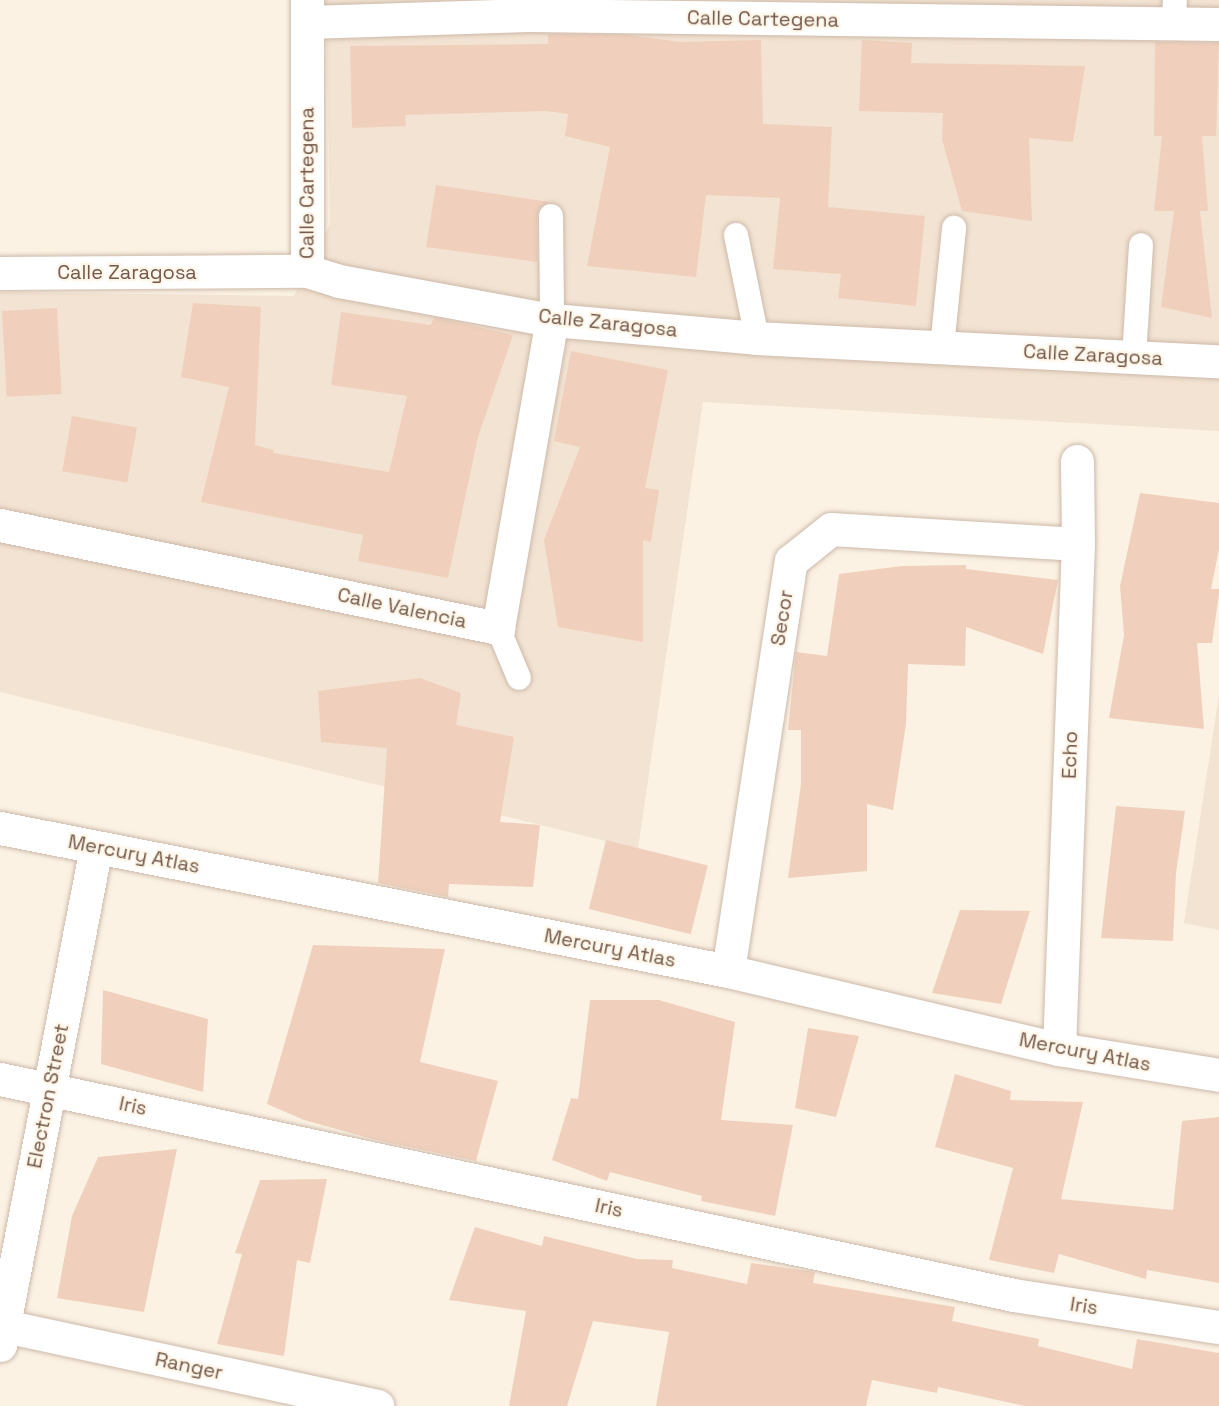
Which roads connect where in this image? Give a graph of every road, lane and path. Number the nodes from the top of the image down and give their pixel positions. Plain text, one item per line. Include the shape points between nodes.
1 (530, 7) edge
2 (746, 9) edge
3 (307, 11) edge
4 (969, 12) edge
5 (1174, 12) edge
6 (1219, 24) edge
7 (551, 216) dead end
8 (954, 228) dead end
9 (735, 235) dead end
10 (1141, 245) dead end
11 (307, 271) junction
12 (0, 273) edge
13 (552, 320) junction
14 (757, 338) junction
15 (942, 347) junction
16 (1134, 357) junction
17 (1219, 361) edge
18 (1077, 461) dead end
19 (0, 525) edge
20 (1078, 544) junction
21 (498, 628) junction
22 (519, 678) dead end
23 (0, 828) edge
24 (96, 847) junction
25 (728, 971) junction
26 (1059, 1049) junction
27 (1219, 1076) edge
28 (0, 1078) edge
29 (50, 1088) junction
30 (1219, 1327) edge
31 (1, 1332) edge
32 (377, 1406) edge

1 - 2 street, Calle Cartegena
1 - 3 street, Calle Cartegena
2 - 4 street, Calle Cartegena
3 - 11 street, Calle Cartegena
4 - 5 street, Calle Cartegena
5 - 6 street, Calle Cartegena
7 - 13 lane
8 - 15 lane
9 - 14 lane
10 - 16 lane
11 - 12 street, Calle Zaragosa
11 - 13 street, Calle Zaragosa via 339,281
13 - 14 street, Calle Zaragosa
13 - 21 street
14 - 15 street, Calle Zaragosa
15 - 16 street, Calle Zaragosa
16 - 17 street, Calle Zaragosa
18 - 20 street, Echo
19 - 21 street, Calle Valencia
20 - 25 street, Secor via 831,529 790,561
20 - 26 street, Echo
21 - 22 lane
23 - 24 street, Mercury Atlas
24 - 25 street, Mercury Atlas
24 - 29 street, Electron Street
25 - 26 street, Mercury Atlas
26 - 27 street, Mercury Atlas
28 - 29 street, Iris
29 - 30 street, Iris via 1014,1295
29 - 31 street, Electron Street
31 - 32 street, Ranger

